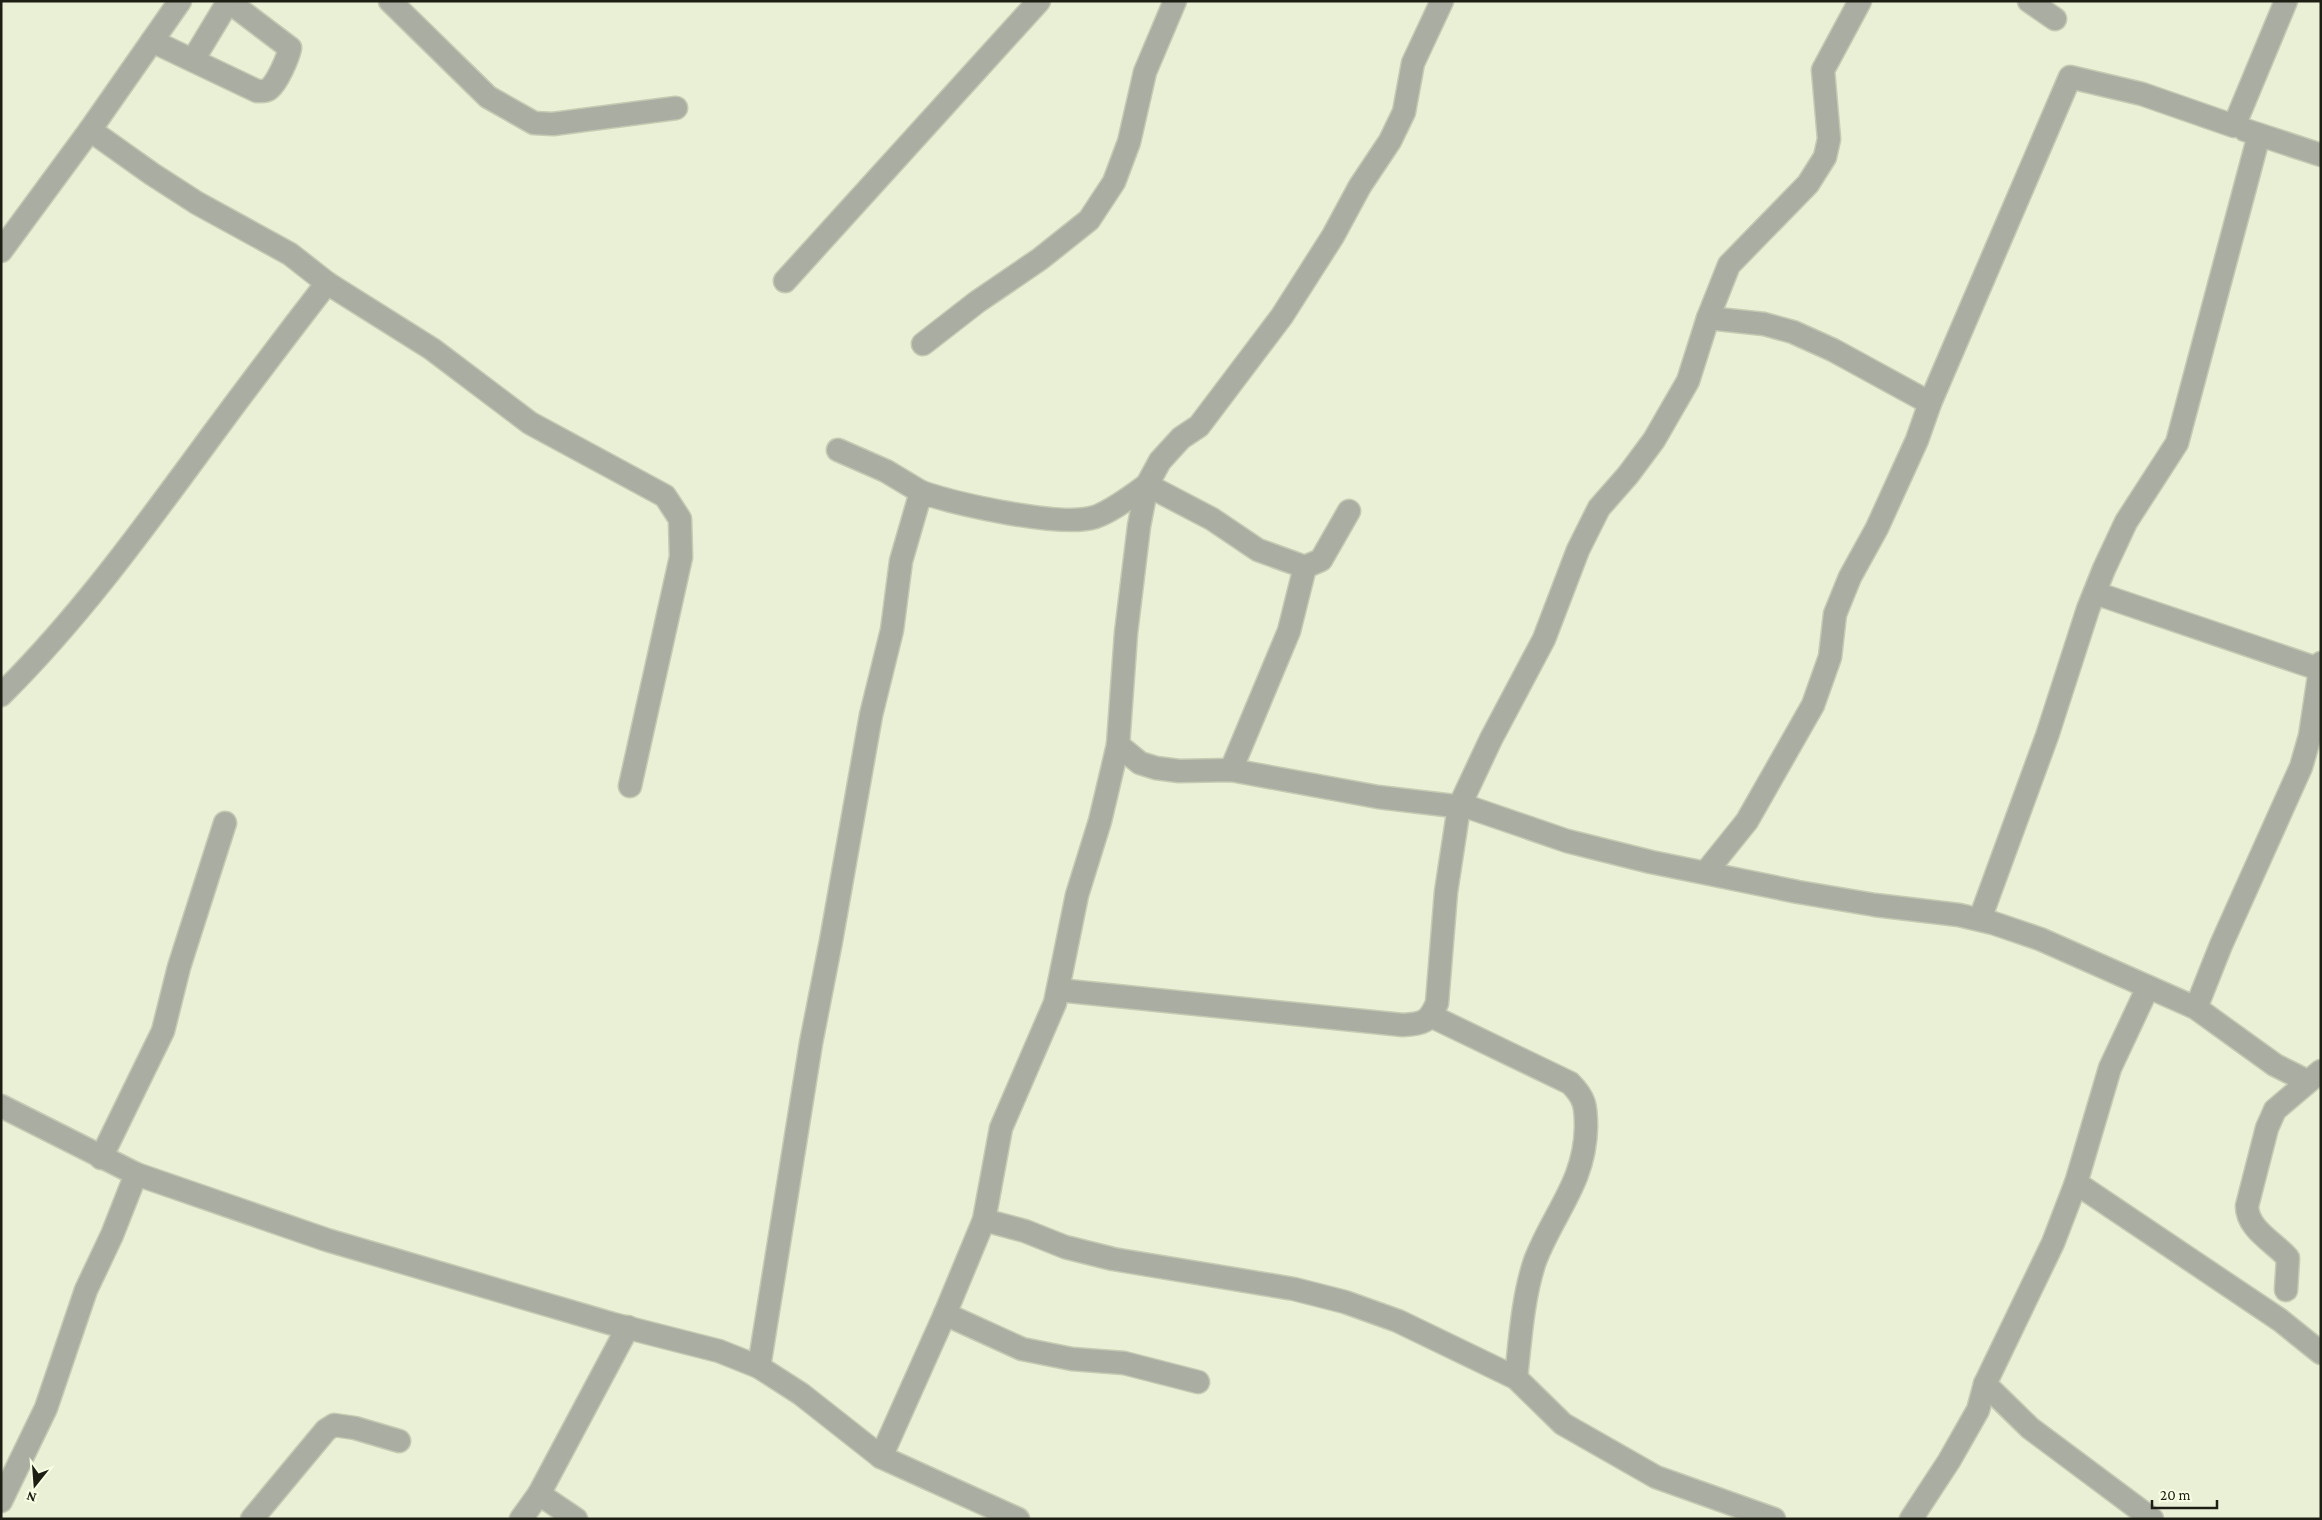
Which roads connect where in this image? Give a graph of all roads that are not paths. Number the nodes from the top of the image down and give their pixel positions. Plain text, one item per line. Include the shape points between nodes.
1 (180, 1) edge
2 (390, 1) edge
3 (1039, 1) edge
4 (1175, 1) edge
5 (1442, 1) edge
6 (1860, 1) edge
7 (2029, 1) edge
8 (2286, 1) edge
9 (228, 2) edge
10 (2055, 19) dead end
11 (152, 41) junction
12 (193, 60) junction
13 (676, 108) dead end
14 (2234, 126) junction
15 (90, 130) junction
16 (2260, 135) junction
17 (2321, 155) edge
18 (1, 251) edge
19 (785, 281) dead end
20 (327, 283) junction
21 (1708, 318) junction
22 (923, 344) dead end
23 (1930, 403) junction
24 (838, 450) dead end
25 (1147, 485) junction
26 (921, 492) junction
27 (1349, 511) dead end
28 (1305, 567) junction
29 (2094, 593) junction
30 (2320, 666) edge
31 (1, 695) edge
32 (1118, 745) junction
33 (1231, 770) junction
34 (630, 786) dead end
35 (1459, 807) junction
36 (225, 823) dead end
37 (1706, 872) junction
38 (1980, 920) junction
39 (2148, 987) junction
40 (1058, 990) junction
41 (2196, 1008) junction
42 (1431, 1016) junction
43 (2314, 1076) edge
44 (1, 1106) edge
45 (100, 1158) junction
46 (136, 1174) junction
47 (2076, 1183) junction
48 (984, 1220) junction
49 (2286, 1290) dead end
50 (945, 1314) junction
51 (628, 1327) junction
52 (2321, 1353) edge
53 (759, 1368) junction
54 (1516, 1378) junction
55 (1198, 1382) dead end
56 (1985, 1384) junction
57 (400, 1441) dead end
58 (881, 1457) junction
59 (539, 1494) junction
60 (1, 1501) edge
61 (252, 1519) edge
62 (522, 1519) edge
63 (576, 1519) edge
64 (1018, 1519) edge
65 (1774, 1519) edge
66 (1911, 1519) edge
67 (2152, 1519) edge

1 - 11 street
2 - 13 street via 488,97 534,123 554,124
3 - 19 street
4 - 22 street via 1145,72 1129,142 1114,182 1089,220
5 - 25 street via 1413,63 1404,112 1390,142 1360,186 1333,236 1282,316 1199,426 1181,438 1160,461
6 - 21 street via 1823,70 1829,139 1825,157 1808,184 1729,265
7 - 10 street
8 - 14 street
9 - 12 street
9 - 12 street via 290,48 270,88 257,91
11 - 12 street
11 - 15 street
14 - 16 street
14 - 23 street via 2142,94 2070,77
15 - 18 street
15 - 20 street via 197,203 290,254
16 - 17 street
16 - 29 street via 2177,443 2126,522
20 - 31 street via 259,370 131,548
20 - 34 street via 432,349 530,422 665,496 680,519 681,557
21 - 23 street via 1764,324 1793,332
21 - 35 street via 1688,381 1654,440 1599,508 1578,550 1544,639
23 - 37 street via 1917,440 1835,614 1830,656 1813,705 1747,820
24 - 26 street via 886,471
25 - 26 street via 1094,517 1068,520 952,503
25 - 28 street via 1212,519 1258,550
25 - 32 street via 1126,633
26 - 53 street via 901,561 892,630 872,715 811,1043
27 - 28 street via 1321,560
28 - 33 street via 1289,631
29 - 30 street
29 - 38 street via 2047,736
30 - 41 street via 2310,736 2301,766
32 - 33 street via 1140,763 1156,768
32 - 40 street via 1100,821 1077,895
33 - 35 street
35 - 37 street via 1471,808 1607,852
35 - 42 street via 1446,892 1436,1003
36 - 45 street via 179,967 163,1031
37 - 38 street via 1798,892
38 - 39 street via 2040,939
39 - 41 street
39 - 47 street via 2110,1068
40 - 42 street via 1404,1026 1420,1024
40 - 48 street via 1000,1128
41 - 43 street via 2275,1065
42 - 54 street via 1570,1083 1582,1095 1586,1109 1586,1147 1572,1190 1535,1261 1522,1321
43 - 49 street via 2275,1110 2264,1135 2247,1206 2247,1215 2253,1226 2288,1258
44 - 45 street
45 - 46 street
46 - 51 street via 327,1240
46 - 60 street via 86,1290 46,1408
47 - 52 street via 2280,1320
47 - 56 street via 2053,1243
48 - 50 street
48 - 54 street via 1113,1259 1294,1289 1345,1302 1398,1321
50 - 55 street via 1022,1349 1072,1358 1124,1362
50 - 58 street
51 - 53 street via 719,1351
51 - 59 street
53 - 58 street via 802,1394
54 - 65 street via 1562,1424 1656,1477
56 - 66 street via 1978,1410
56 - 67 street via 2030,1428
57 - 61 street via 334,1425 326,1430
58 - 64 street
59 - 62 street
59 - 63 street

